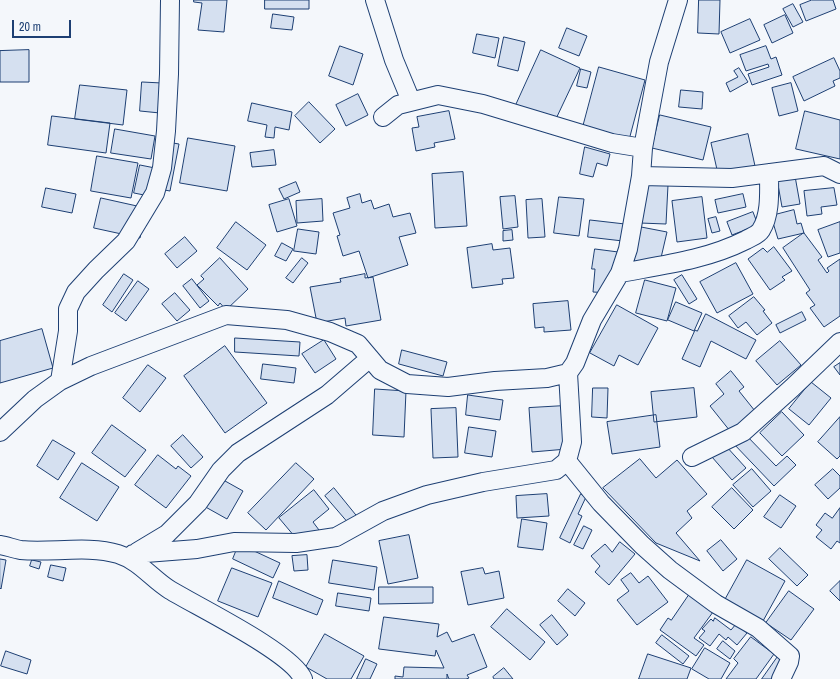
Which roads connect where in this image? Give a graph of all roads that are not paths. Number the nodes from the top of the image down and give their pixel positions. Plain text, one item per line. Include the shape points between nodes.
1 (170, 0) edge
2 (375, 0) edge
3 (678, 0) edge
4 (411, 101) junction
5 (383, 117) dead end
6 (643, 148) junction
7 (769, 173) junction
8 (840, 174) edge
9 (641, 176) junction
10 (620, 273) junction
11 (840, 342) edge
12 (370, 358) junction
13 (568, 373) junction
14 (60, 381) junction
15 (0, 432) edge
16 (692, 457) dead end
17 (567, 461) junction
18 (0, 545) edge
19 (129, 556) junction
20 (303, 679) edge
21 (781, 679) edge

1 - 14 street via 166,131 162,168 155,193 126,242 76,292 68,309 68,331
2 - 4 street via 394,60
3 - 6 street via 659,62
4 - 5 street via 398,105
4 - 6 street via 438,95 456,97 612,143
6 - 9 street
7 - 8 street via 824,166
7 - 9 street via 732,178
7 - 10 street via 766,216 760,232 710,255
9 - 10 street via 628,249
10 - 13 street via 592,320 575,363
11 - 16 street via 743,432
12 - 13 street via 380,370 407,384 448,387 547,378
12 - 14 street via 358,344 330,332 287,320 226,315 91,366
12 - 19 street via 327,394 238,453 198,503 167,534
13 - 17 street via 572,442
14 - 15 street via 35,399
17 - 19 street via 556,470 483,482 427,495 383,511 336,537 296,543 234,542 197,549
17 - 21 street via 601,503 642,546 716,604 758,628 790,656
18 - 19 street via 21,550 92,551
19 - 20 street via 168,589 272,648 300,672

